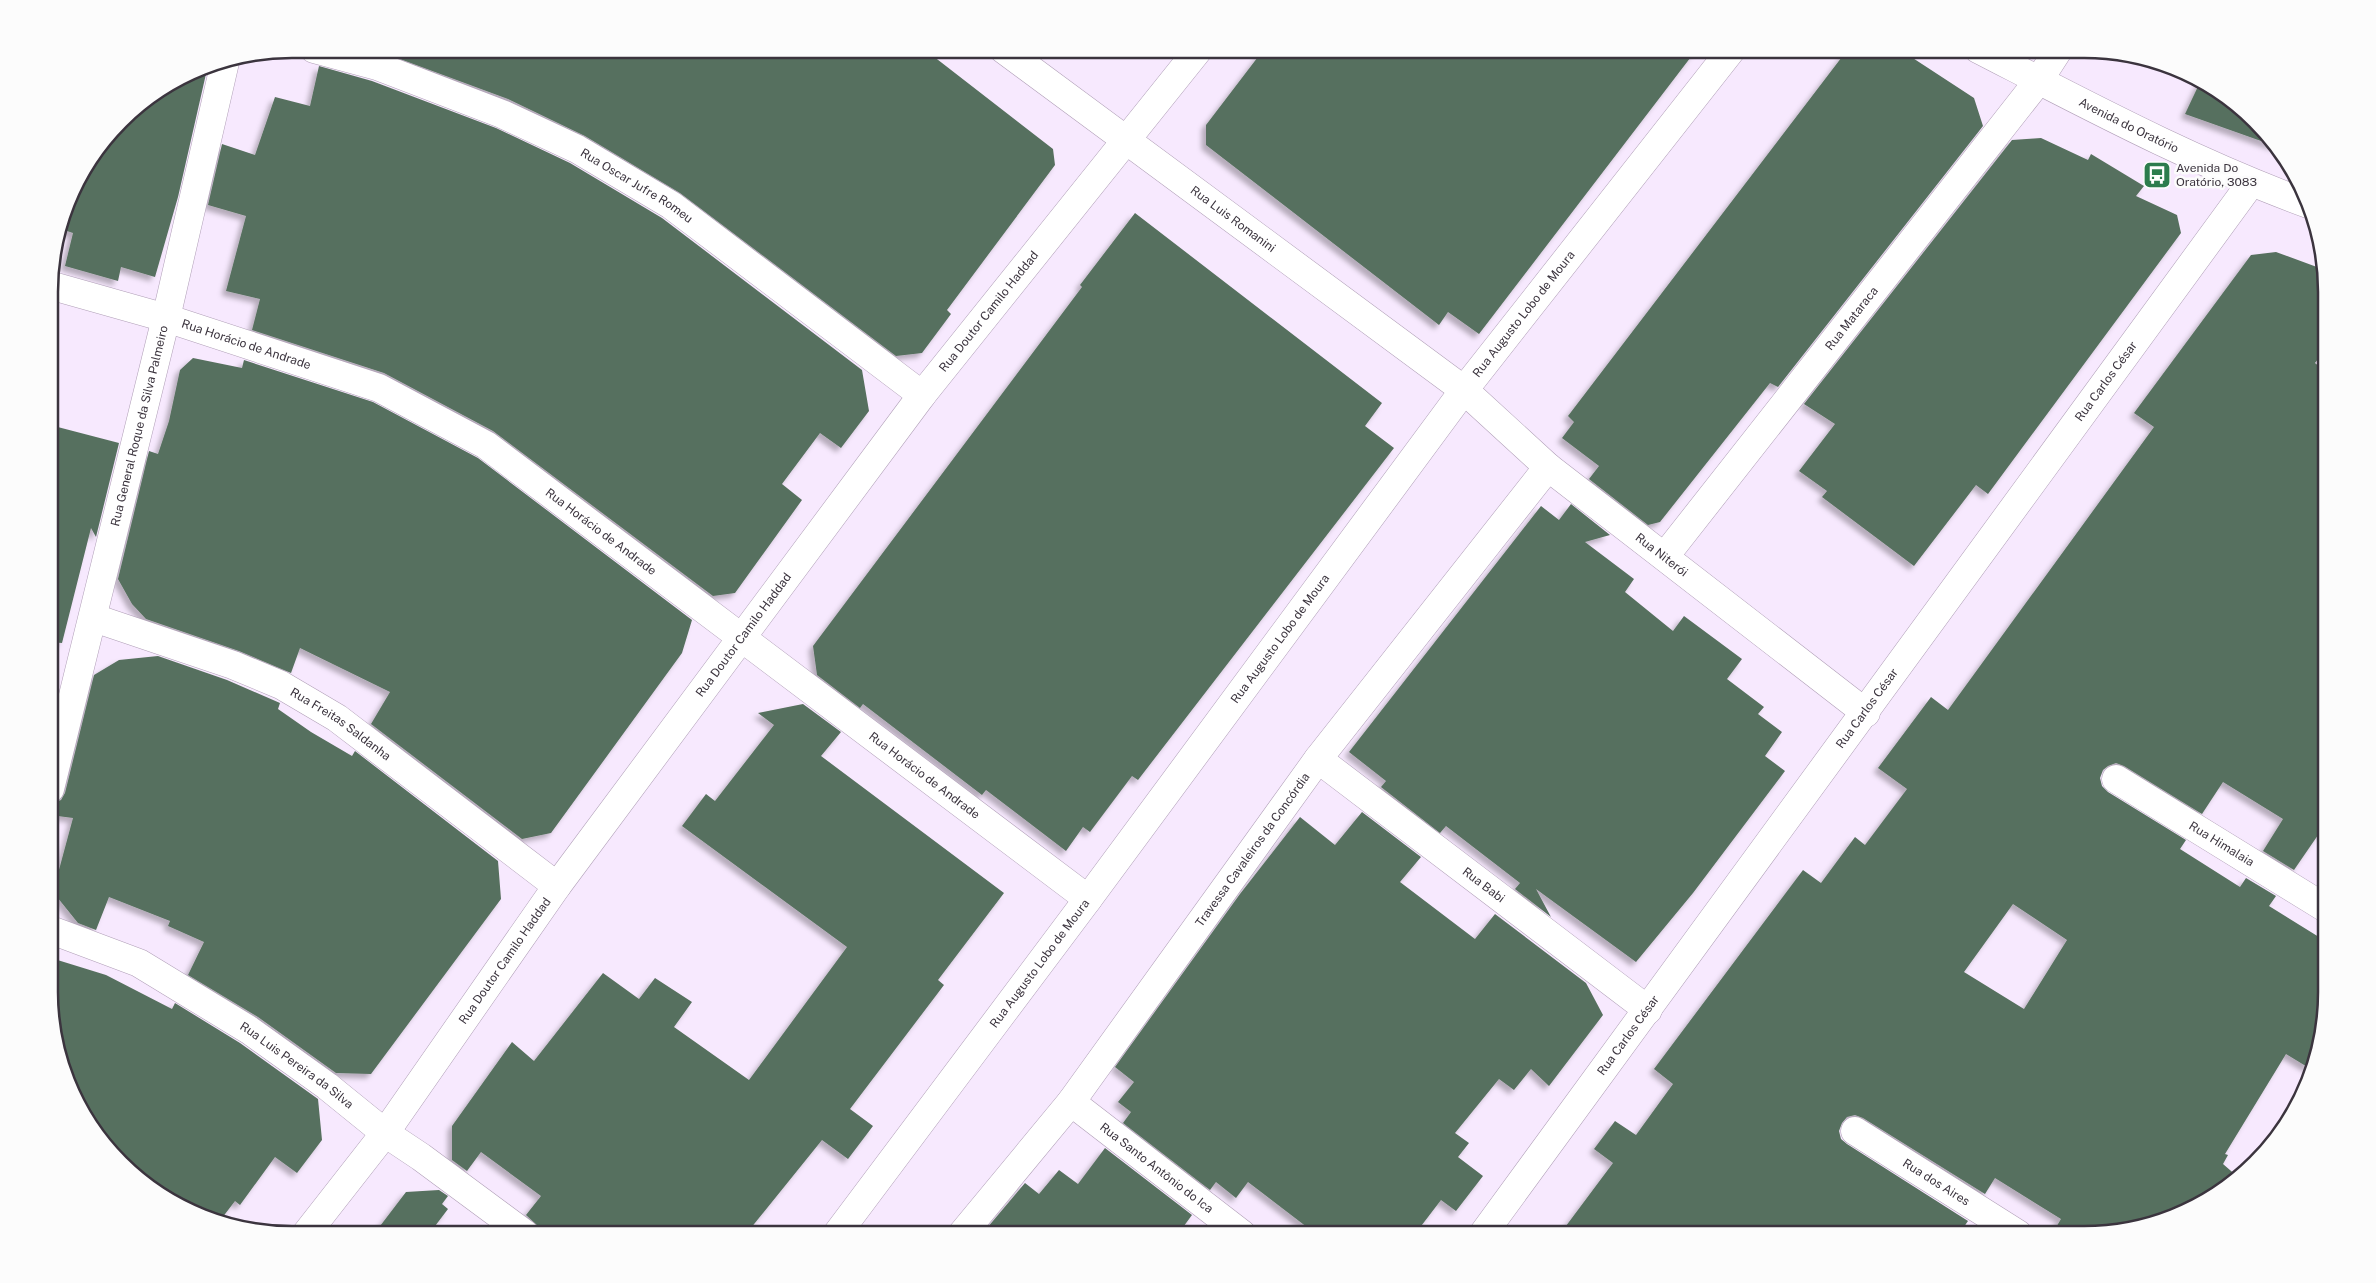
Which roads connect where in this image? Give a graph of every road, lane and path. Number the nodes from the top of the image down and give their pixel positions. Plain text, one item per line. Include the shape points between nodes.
1 (346, 58) edge
2 (1015, 58) edge
3 (1192, 58) edge
4 (1725, 58) edge
5 (1996, 58) edge
6 (2053, 58) edge
7 (224, 67) edge
8 (2039, 80) junction
9 (1126, 141) junction
10 (2251, 183) junction
11 (2301, 201) edge
12 (58, 288) edge
13 (166, 318) junction
14 (1464, 390) junction
15 (922, 395) junction
16 (1548, 467) junction
17 (1665, 556) junction
18 (94, 618) junction
19 (742, 638) junction
20 (1866, 713) junction
21 (58, 758) edge
22 (1318, 759) junction
23 (2116, 779) dead end
24 (557, 886) junction
25 (1088, 899) junction
26 (2318, 903) edge
27 (58, 933) edge
28 (1648, 1010) junction
29 (1071, 1102) junction
30 (1856, 1131) dead end
31 (385, 1133) junction
32 (312, 1226) edge
33 (514, 1226) edge
34 (843, 1226) edge
35 (969, 1226) edge
36 (1232, 1226) edge
37 (1489, 1226) edge
38 (2005, 1226) edge

1 - 15 street, Rua Oscar Jufre Romeu via 386,69 502,114 577,149 671,205
2 - 9 street, Rua Luis Romanini
3 - 9 street, Rua Doutor Camilo Haddad
4 - 14 street, Rua Augusto Lobo de Moura
5 - 8 street, Avenida do Oratório
6 - 8 street, Rua Mataraca
7 - 13 street, Rua General Roque da Silva Palmeiro
8 - 10 street, Avenida do Oratório via 2145,135
8 - 17 street, Rua Mataraca
9 - 14 street, Rua Luis Romanini
9 - 15 street, Rua Doutor Camilo Haddad
10 - 11 street, Avenida do Oratório
10 - 20 street, Rua Carlos César
12 - 13 street, Rua Horácio de Andrade
13 - 18 street, Rua General Roque da Silva Palmeiro
13 - 19 street, Rua Horácio de Andrade via 379,388 486,445
14 - 16 street, Rua Niterói
14 - 25 street, Rua Augusto Lobo de Moura
15 - 19 street, Rua Doutor Camilo Haddad
16 - 17 street, Rua Niterói
16 - 22 street, Travessa Cavaleiros da Concórdia
17 - 20 street, Rua Niterói
18 - 21 street, Rua General Roque da Silva Palmeiro
18 - 24 street, Rua Freitas Saldanha via 234,665 281,685 337,718
19 - 24 street, Rua Doutor Camilo Haddad
19 - 25 street, Rua Horácio de Andrade
20 - 28 street, Rua Carlos César
22 - 28 street, Rua Babi
22 - 29 street, Travessa Cavaleiros da Concórdia
23 - 26 street, Rua Himalaia
24 - 31 street, Rua Doutor Camilo Haddad
25 - 34 street, Rua Augusto Lobo de Moura
27 - 31 street, Rua Luis Pereira da Silva via 140,963 249,1030
28 - 37 street, Rua Carlos César
29 - 35 street, Travessa Cavaleiros da Concórdia
29 - 36 street, Rua Santo Antônio do Ica
30 - 38 street, Rua dos Aires
31 - 32 street, Rua Doutor Camilo Haddad
31 - 33 street, Rua Luis Pereira da Silva

